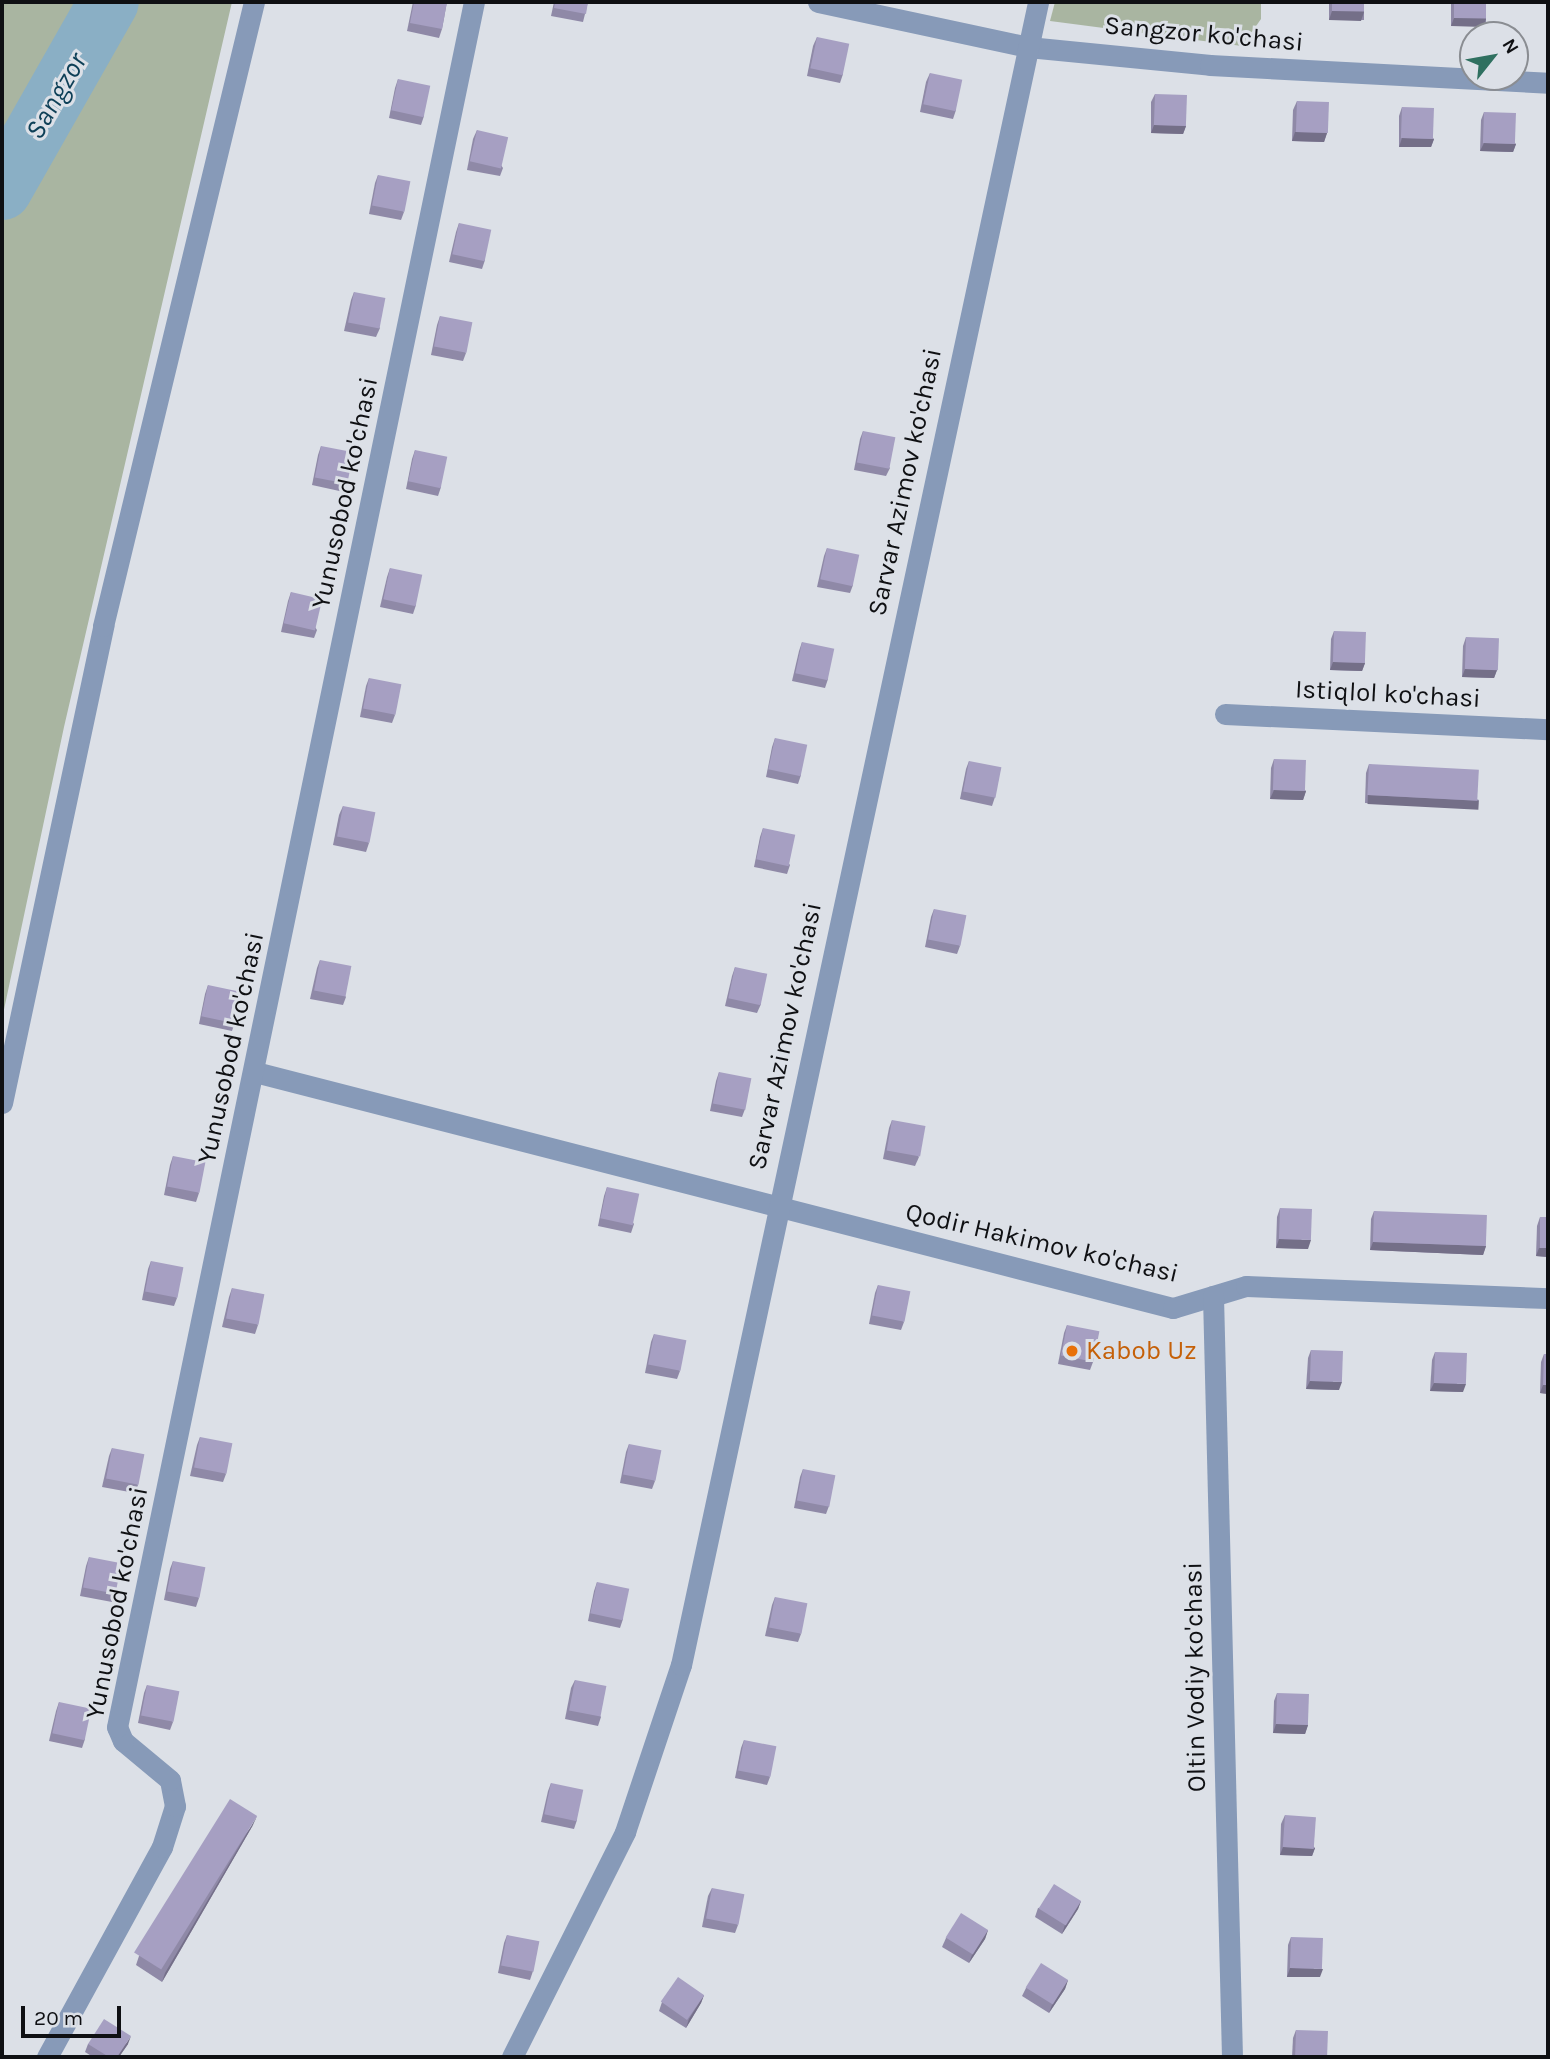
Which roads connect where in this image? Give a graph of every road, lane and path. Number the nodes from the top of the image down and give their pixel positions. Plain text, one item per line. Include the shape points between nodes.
1 (254, 2) edge
2 (474, 2) edge
3 (818, 2) edge
4 (1038, 2) edge
5 (1028, 47) junction
6 (1548, 83) edge
7 (1225, 714) dead end
8 (1548, 729) edge
9 (255, 1072) junction
10 (2, 1103) edge
11 (776, 1209) junction
12 (1213, 1296) junction
13 (1548, 1298) edge
14 (47, 2057) edge
15 (512, 2057) edge
16 (1232, 2057) edge

1 - 10 street via 103,626
2 - 9 street, Yunusobod ko'chasi
3 - 5 street, Sangzor ko'chasi
4 - 5 street, Sarvar Azimov ko'chasi
5 - 6 street, Sangzor ko'chasi via 1210,65
5 - 11 street, Sarvar Azimov ko'chasi
7 - 8 street, Istiqlol ko'chasi
9 - 11 street, Qodir Hakimov ko'chasi
9 - 14 street, Yunusobod ko'chasi via 117,1727 123,1741 170,1780 175,1806 162,1847
11 - 12 street, Qodir Hakimov ko'chasi via 1173,1308
11 - 15 street, Sarvar Azimov ko'chasi via 681,1664 625,1832
12 - 13 street, Qodir Hakimov ko'chasi via 1246,1286
12 - 16 street, Oltin Vodiy ko'chasi

